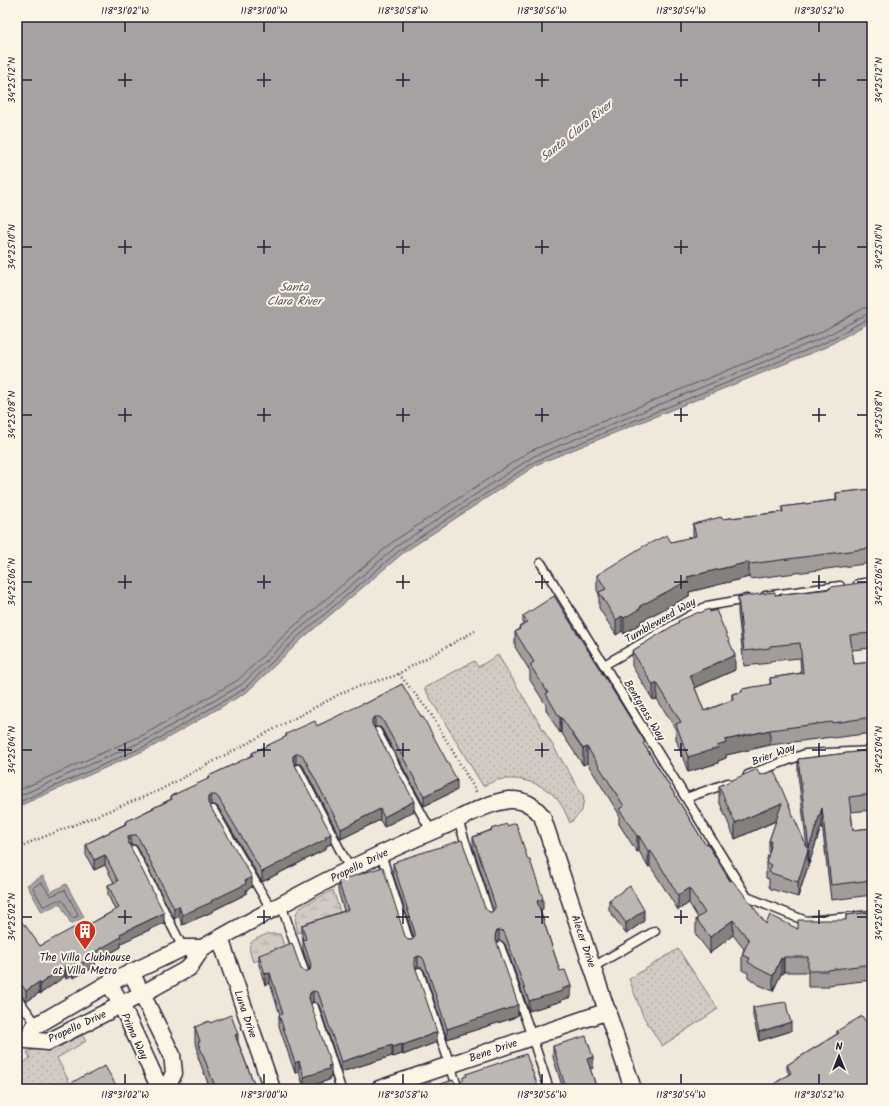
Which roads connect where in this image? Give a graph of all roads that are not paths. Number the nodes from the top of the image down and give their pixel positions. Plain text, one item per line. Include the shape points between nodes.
1 (541, 563) dead end
2 (872, 582) edge
3 (604, 665) junction
4 (378, 732) edge
5 (872, 751) edge
6 (298, 769) edge
7 (686, 798) junction
8 (523, 801) joint
9 (213, 810) edge
10 (458, 820) junction
11 (431, 831) junction
12 (133, 850) edge
13 (382, 854) junction
14 (350, 869) junction
15 (276, 907) junction
16 (872, 915) edge
17 (490, 917) edge
18 (655, 930) dead end
19 (220, 938) junction
20 (410, 945) edge
21 (500, 946) edge
22 (183, 948) junction
23 (202, 948) junction
24 (593, 967) junction
25 (131, 972) junction
26 (419, 972) edge
27 (306, 977) edge
28 (109, 983) junction
29 (142, 994) junction
30 (17, 998) edge
31 (121, 1004) junction
32 (314, 1006) dead end
33 (608, 1011) junction
34 (37, 1025) junction
35 (532, 1037) junction
36 (21, 1043) edge
37 (450, 1065) junction
38 (160, 1089) edge
39 (166, 1089) edge
40 (272, 1089) edge
41 (341, 1089) edge
42 (379, 1089) edge
43 (458, 1089) edge
44 (548, 1089) edge
45 (633, 1089) edge

1 - 3 lane, Bentgrass Way
2 - 3 lane, Tumbleweed Way via 796,591 707,606
3 - 7 lane, Bentgrass Way
4 - 11 lane
5 - 7 lane, Brier Way via 805,754
6 - 14 lane
7 - 16 lane, Bentgrass Way via 747,897 806,922
8 - 10 street, Propello Drive via 509,800 485,807
8 - 24 street, Alecer Drive via 535,807 542,816
9 - 15 lane
10 - 11 street, Propello Drive
10 - 17 lane
11 - 13 street, Propello Drive
12 - 22 lane
13 - 14 street, Propello Drive
13 - 20 lane
14 - 15 street, Propello Drive
15 - 19 street, Propello Drive
15 - 27 lane
18 - 24 lane
19 - 23 street, Propello Drive
19 - 40 street, Luna Drive
21 - 35 lane
22 - 23 street, Propello Drive
22 - 25 street, Propello Drive
23 - 29 street, Propello Drive via 189,968
24 - 33 street, Alecer Drive
25 - 28 street, Propello Drive
25 - 29 street
26 - 37 lane
28 - 31 street, Prima Way
28 - 34 street, Propello Drive
29 - 31 street, Propello Drive
29 - 39 street via 172,1055 174,1073
30 - 34 lane
31 - 36 street, Propello Drive via 48,1042
31 - 38 street, Prima Way
32 - 41 lane
33 - 35 street, Bene Drive
33 - 45 street, Alecer Drive
34 - 36 street, Propello Drive
35 - 37 street, Bene Drive
35 - 44 lane
37 - 42 street, Bene Drive
37 - 43 lane

